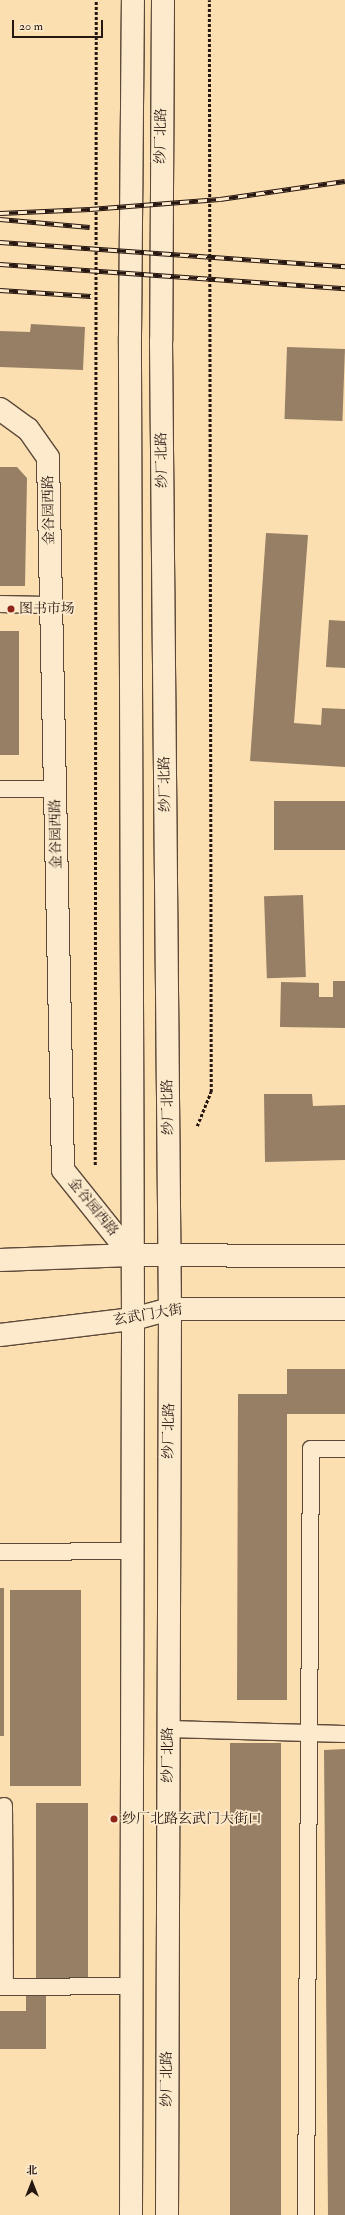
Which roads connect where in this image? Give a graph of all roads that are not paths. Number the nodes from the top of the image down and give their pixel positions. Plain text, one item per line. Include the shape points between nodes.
1 (133, 0) edge
2 (163, 0) edge
3 (0, 410) edge
4 (0, 604) edge
5 (51, 605) junction
6 (0, 789) edge
7 (55, 789) junction
8 (132, 1255) junction
9 (170, 1255) junction
10 (345, 1256) edge
11 (0, 1260) edge
12 (170, 1309) junction
13 (345, 1309) edge
14 (133, 1319) junction
15 (0, 1336) edge
16 (345, 1449) edge
17 (132, 1551) junction
18 (0, 1552) edge
19 (168, 1729) junction
20 (309, 1733) junction
21 (345, 1734) edge
22 (4, 1806) dead end
23 (2, 1892) edge
24 (132, 1986) junction
25 (3, 1987) edge
26 (131, 2215) edge
27 (166, 2215) edge
28 (306, 2215) edge

1 - 8 main road, 纱厂北路 via 130,337
2 - 9 main road, 纱厂北路 via 161,341
3 - 5 main road, 金谷园西路 via 28,429 48,458
4 - 5 lane
5 - 7 main road, 金谷园西路
6 - 7 lane
7 - 8 main road, 金谷园西路 via 63,1170
8 - 9 main road
8 - 11 main road
8 - 14 main road, 纱厂北路
9 - 10 main road
9 - 12 main road, 纱厂北路
12 - 13 main road, 玄武门大街
12 - 14 main road, 玄武门大街
12 - 19 main road, 纱厂北路
14 - 15 main road, 玄武门大街
14 - 17 main road, 纱厂北路
16 - 20 lane via 310,1449
17 - 18 lane
17 - 24 main road, 纱厂北路
19 - 20 lane
19 - 27 main road, 纱厂北路
20 - 21 lane
20 - 28 lane
22 - 23 lane
23 - 25 lane
24 - 25 lane
24 - 26 main road, 纱厂北路

